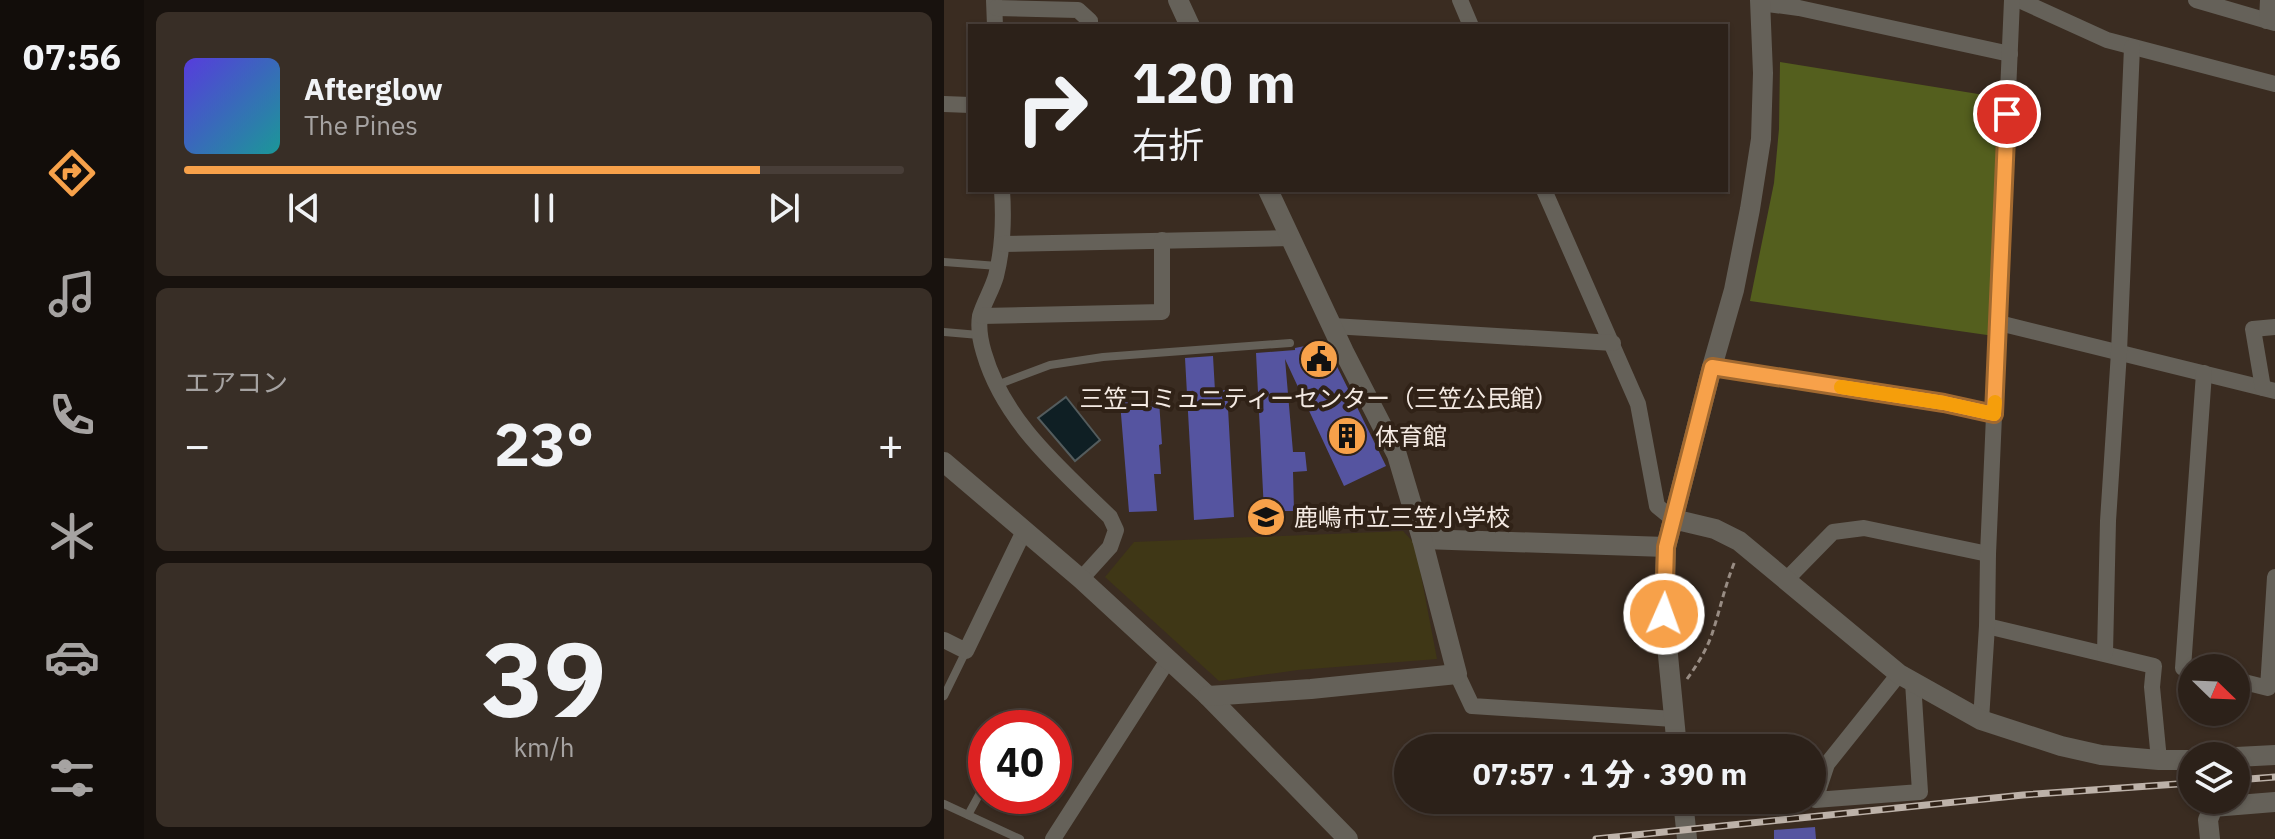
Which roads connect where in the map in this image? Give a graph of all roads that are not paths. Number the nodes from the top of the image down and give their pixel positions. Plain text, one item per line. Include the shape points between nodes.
1 (1178, 0) edge
2 (1460, 0) edge
3 (2012, 0) edge
4 (2019, 0) edge
5 (2196, 0) edge
6 (2268, 0) edge
7 (1760, 2) edge
8 (995, 4) edge
9 (2271, 22) edge
10 (1089, 24) edge
11 (1189, 24) edge
12 (1470, 24) edge
13 (2132, 47) junction
14 (2010, 54) junction
15 (2275, 84) edge
16 (944, 104) edge
17 (968, 105) edge
18 (1002, 192) edge
19 (1269, 192) edge
20 (1545, 192) edge
21 (1291, 238) junction
22 (1162, 240) junction
23 (1002, 244) junction
24 (944, 262) edge
25 (998, 266) junction
26 (981, 316) junction
27 (1999, 323) junction
28 (1333, 326) junction
29 (2275, 327) edge
30 (944, 332) edge
31 (979, 335) junction
32 (1290, 343) dead end
33 (1613, 343) junction
34 (2119, 352) junction
35 (1712, 367) junction
36 (2204, 373) junction
37 (996, 385) junction
38 (2269, 389) edge
39 (1994, 414) junction
40 (944, 462) edge
41 (1673, 519) junction
42 (1024, 531) junction
43 (1422, 539) junction
44 (1666, 547) junction
45 (1988, 554) junction
46 (2275, 577) edge
47 (1081, 579) junction
48 (1785, 581) junction
49 (1987, 626) junction
50 (944, 640) edge
51 (966, 651) junction
52 (2105, 653) junction
53 (2188, 654) edge
54 (1168, 660) junction
55 (2154, 666) junction
56 (2178, 668) edge
57 (1457, 674) junction
58 (1906, 678) junction
59 (2250, 684) edge
60 (944, 696) edge
61 (1208, 696) junction
62 (1674, 719) junction
63 (1981, 720) junction
64 (1676, 734) edge
65 (2275, 755) edge
66 (2250, 756) edge
67 (2159, 760) junction
68 (2178, 760) edge
69 (2275, 802) edge
70 (944, 804) edge
71 (1684, 814) edge
72 (968, 815) joint
73 (1020, 839) edge
74 (1053, 839) edge
75 (1348, 839) edge
76 (1687, 839) edge
77 (2210, 839) edge

1 - 11 street
2 - 12 street
3 - 14 street
4 - 13 street
5 - 9 street
6 - 9 street
7 - 14 street
7 - 35 street via 1761,139 1734,290
8 - 10 street via 1078,10
13 - 15 street
13 - 34 street
14 - 27 street
16 - 17 street
18 - 23 street
19 - 21 street
20 - 33 street
21 - 22 street
21 - 28 street
22 - 23 street
22 - 26 street via 1162,312
23 - 25 street
24 - 25 lane
25 - 26 street
26 - 31 street
27 - 34 street
27 - 39 street
28 - 33 street
28 - 43 street via 1397,455
29 - 38 street via 2253,329
30 - 31 lane
31 - 37 street
32 - 37 lane via 1103,357 1050,365
33 - 41 street via 1638,404 1657,506
34 - 36 street
34 - 52 street
35 - 39 street
35 - 41 street
36 - 38 street
36 - 53 street
37 - 47 street via 1036,444 1110,517 1116,530 1110,547
39 - 45 street
40 - 42 street
41 - 44 street
41 - 48 street via 1715,529 1742,544
42 - 47 street
42 - 51 street
43 - 44 street
43 - 57 street
44 - 62 street via 1664,614
45 - 48 street via 1864,528 1833,532
45 - 49 street
46 - 59 street via 2268,688
47 - 54 street
48 - 58 street
49 - 52 street
49 - 63 street
50 - 51 street
51 - 60 lane
52 - 55 street
54 - 61 street
54 - 74 street
55 - 56 street
55 - 67 street
57 - 61 street
57 - 62 street via 1472,706
58 - 58 street via 1920,792 1815,800 1827,764
58 - 63 street
61 - 75 street
62 - 64 street
63 - 67 street via 2061,746
65 - 66 street
67 - 68 street
69 - 77 street via 2213,807
70 - 72 lane
71 - 76 street
72 - 73 lane

